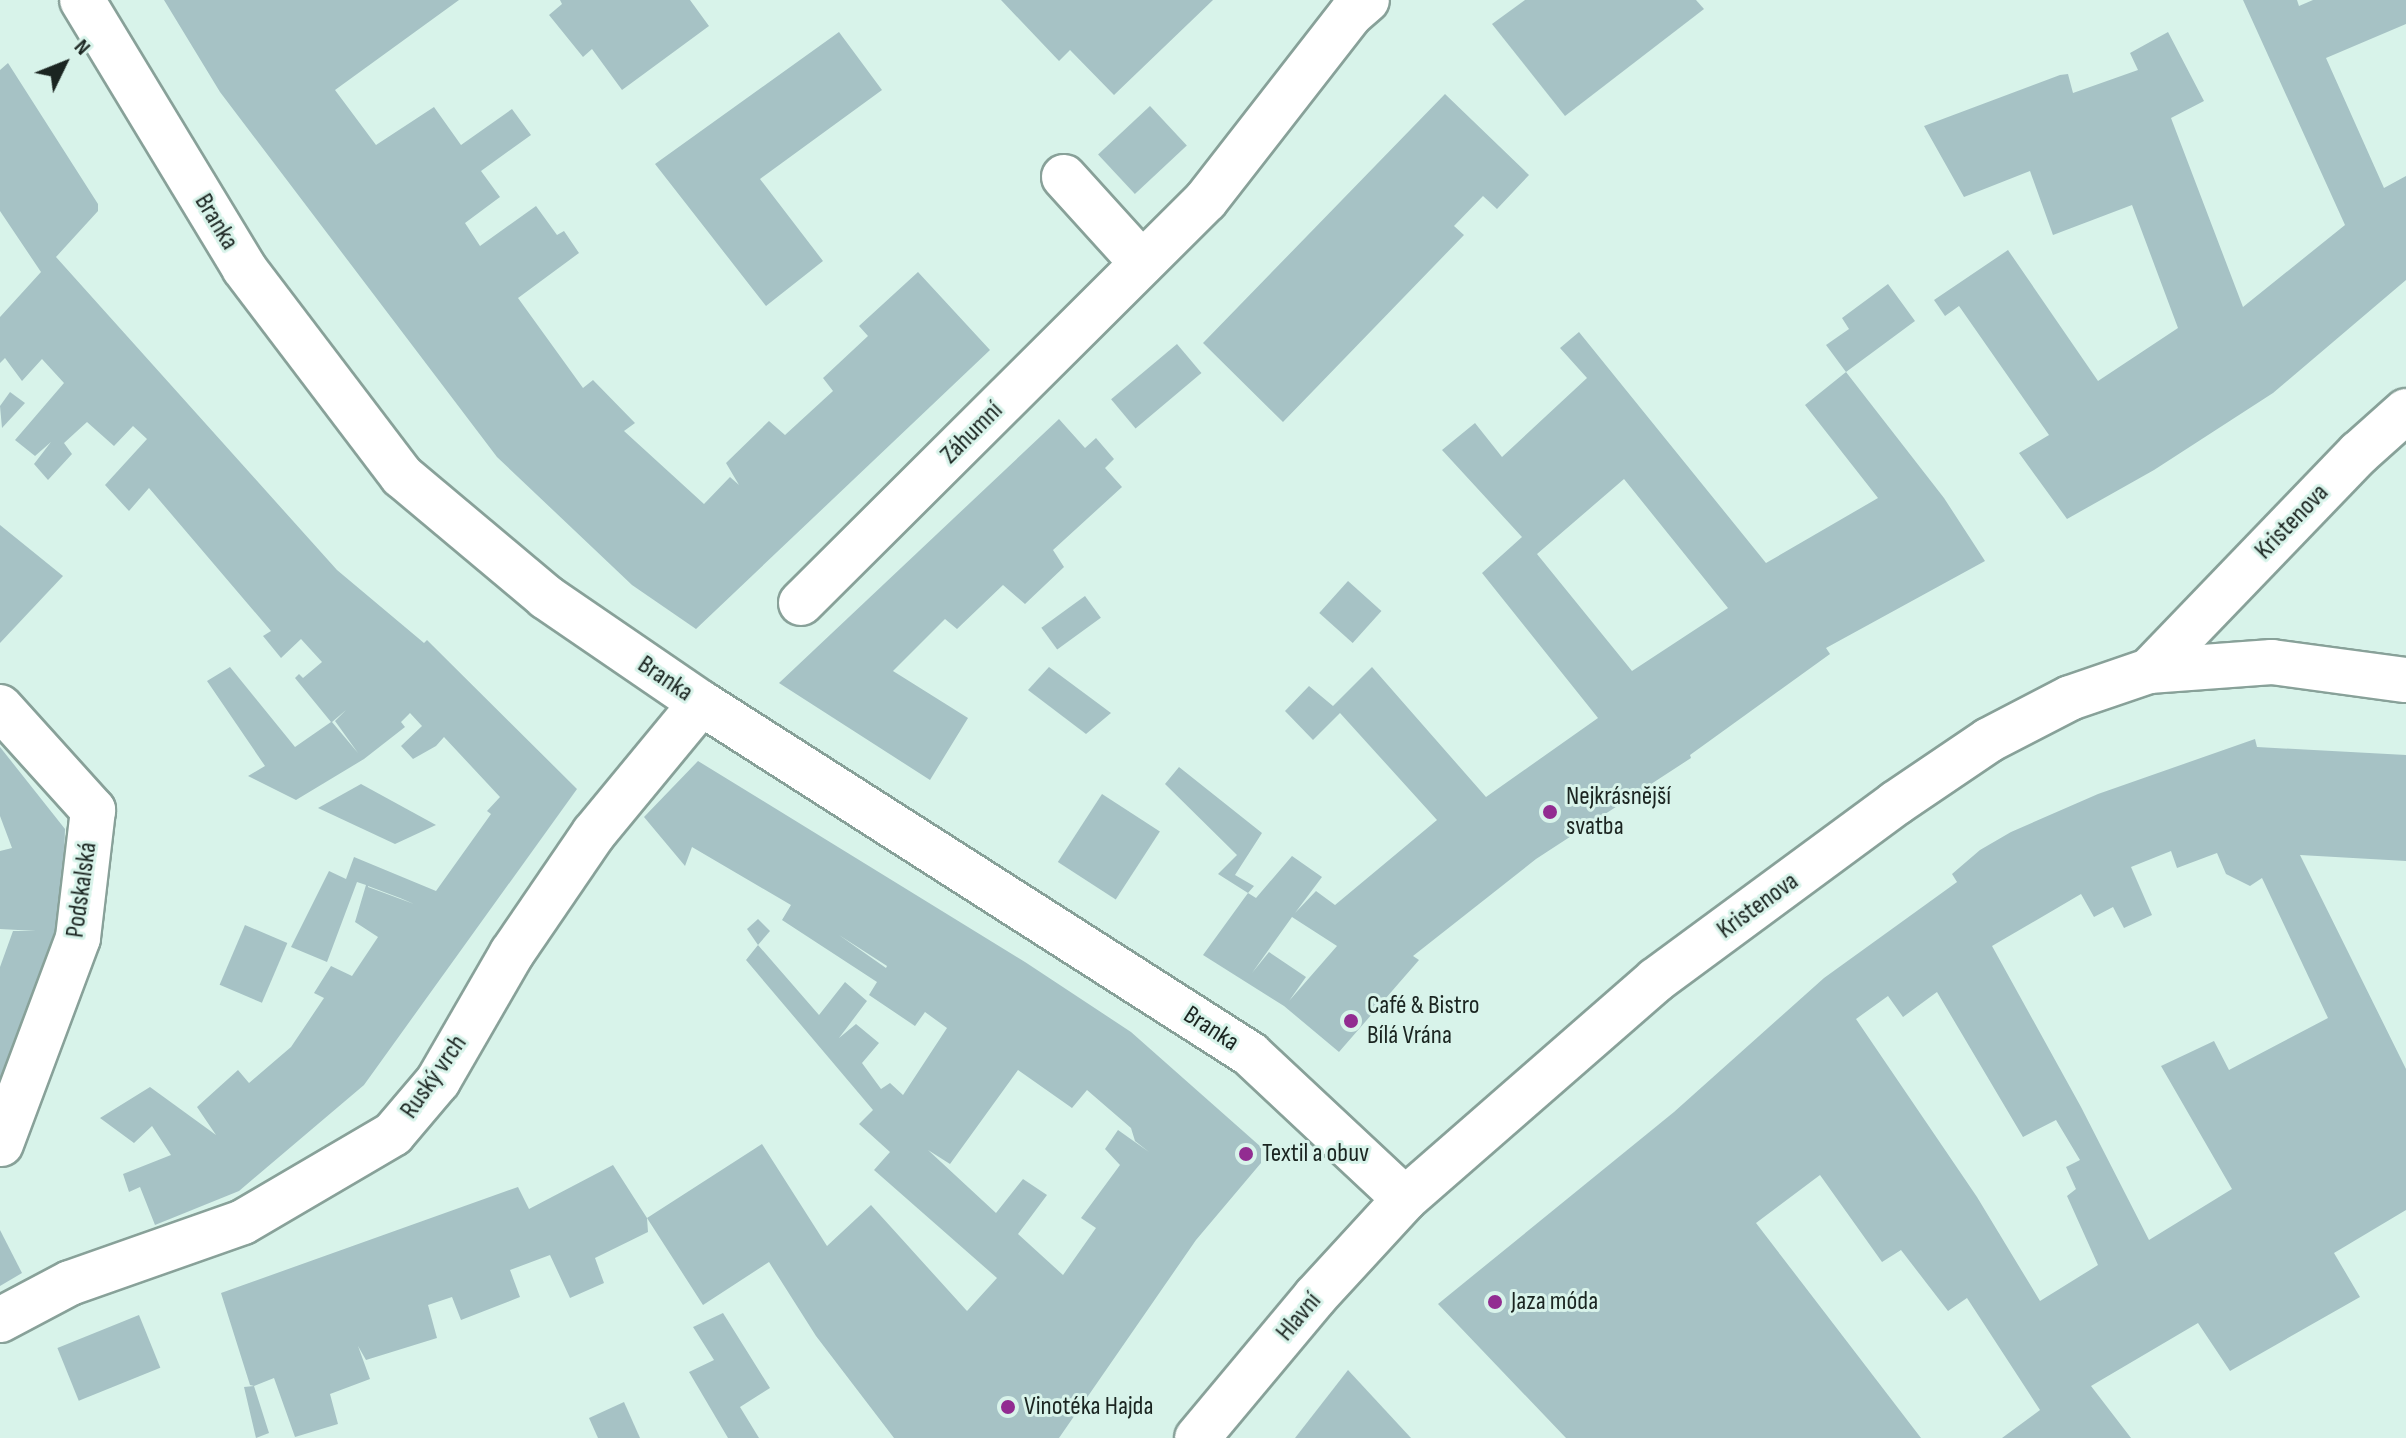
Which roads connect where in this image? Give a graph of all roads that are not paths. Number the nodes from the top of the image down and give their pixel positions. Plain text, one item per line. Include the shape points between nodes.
1 (82, 0) edge
2 (1367, 0) edge
3 (1064, 177) dead end
4 (1142, 263) junction
5 (2406, 411) edge
6 (801, 603) dead end
7 (2149, 671) junction
8 (2406, 680) edge
9 (701, 703) junction
10 (0, 707) edge
11 (1, 1144) edge
12 (1405, 1199) junction
13 (0, 1320) edge
14 (1197, 1438) edge

1 - 9 street, Branka via 244,268 402,476 546,597
2 - 4 street, Záhumní via 1206,200
3 - 4 street
4 - 6 street, Záhumní
5 - 7 street, Kristenova
7 - 8 street, Kristenova via 2272,662
7 - 12 street, Kristenova via 2070,698 1989,740 1896,803 1656,980
9 - 12 street, Branka via 1250,1054
9 - 13 street, Ruský vrch via 594,833 512,953 438,1081 393,1134 243,1222 70,1283
10 - 11 street, Podskalská via 93,810 78,938
12 - 14 street, Hlavní

